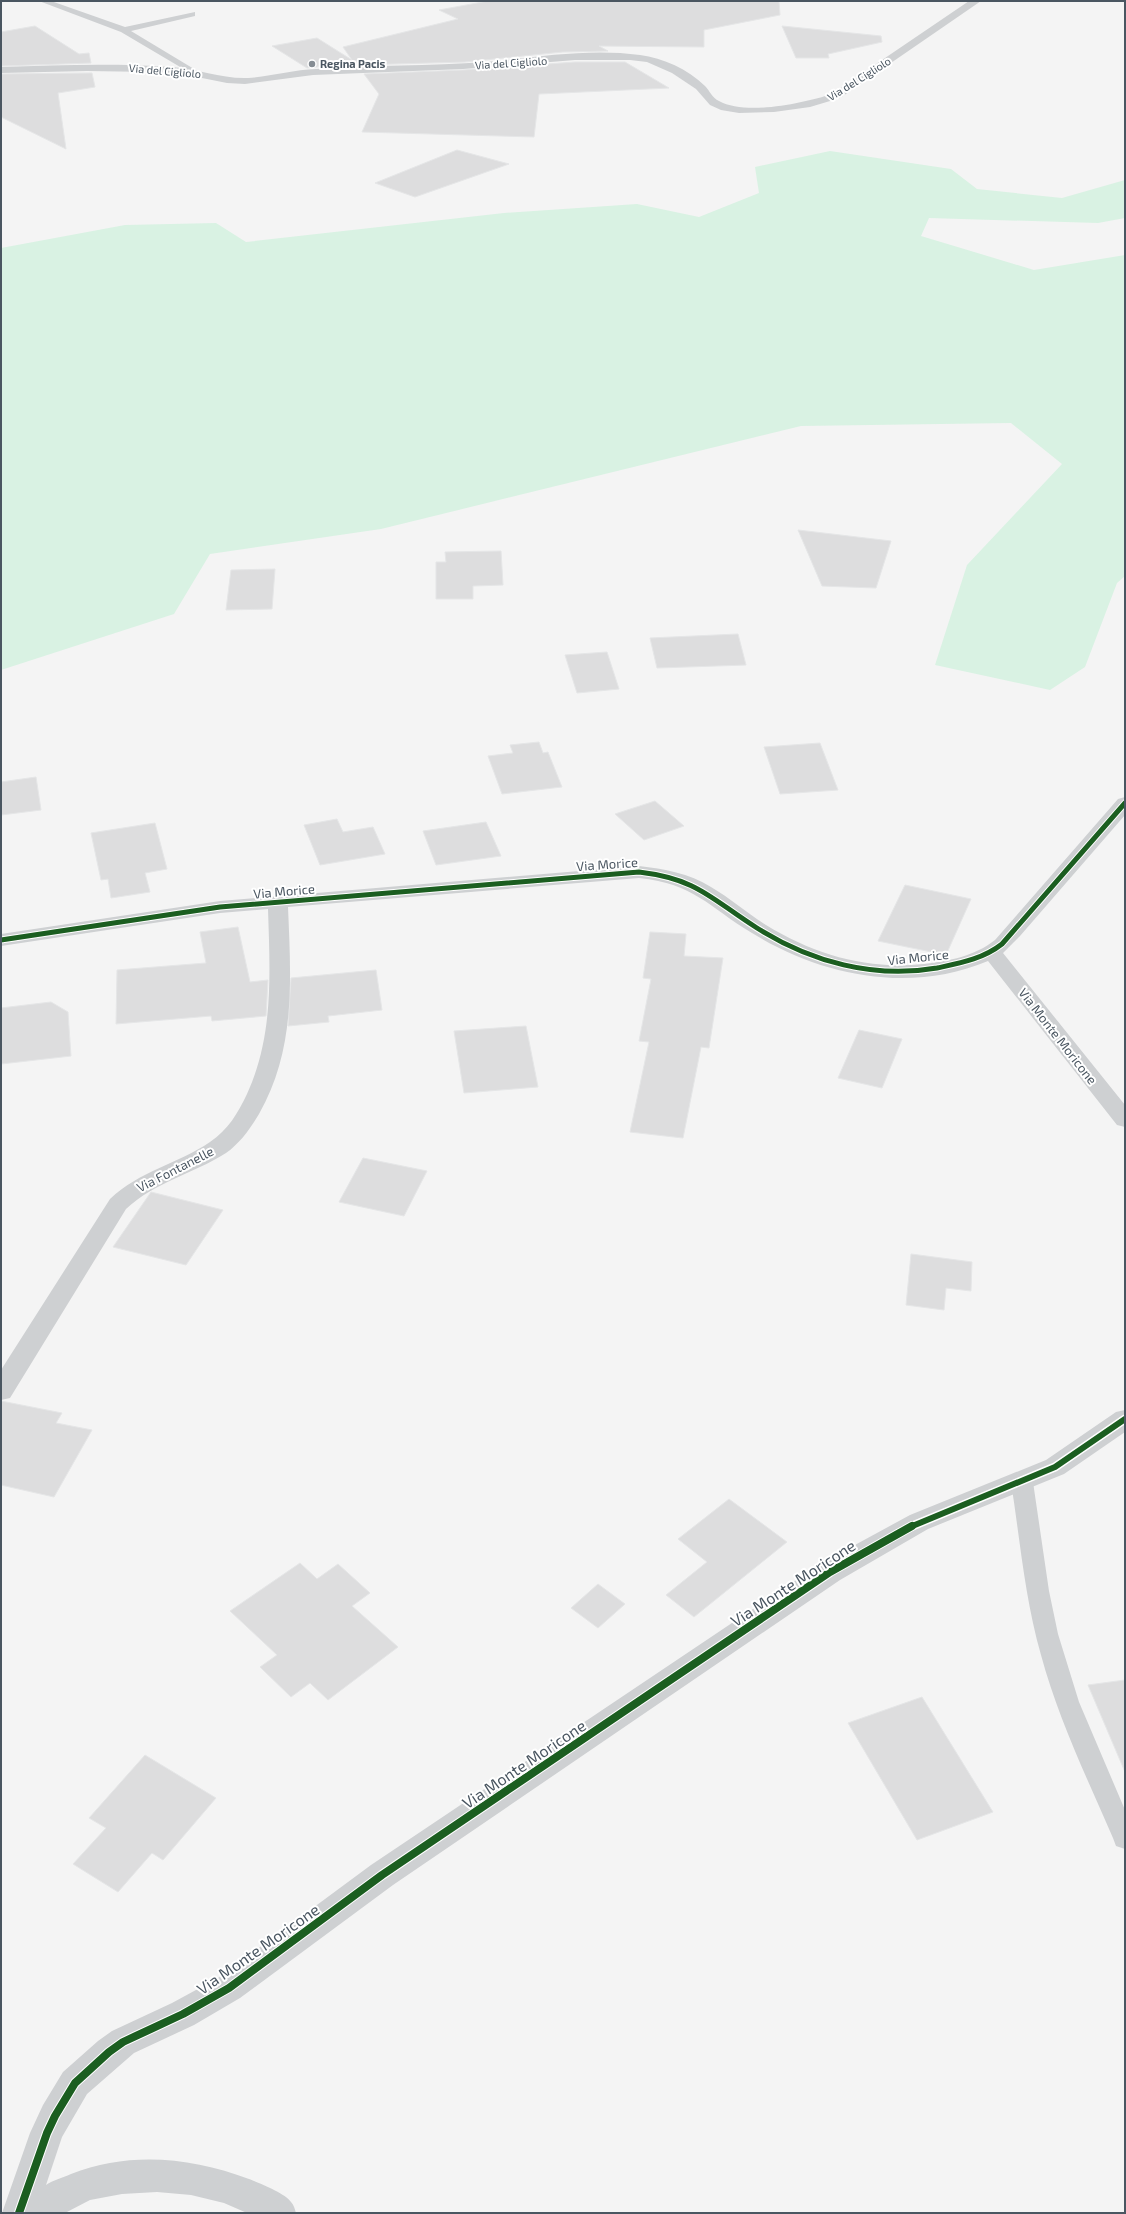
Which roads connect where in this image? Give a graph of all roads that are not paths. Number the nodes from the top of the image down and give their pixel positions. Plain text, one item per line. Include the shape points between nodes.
1 (43, 1) edge
2 (976, 1) edge
3 (192, 14) dead end
4 (124, 30) junction
5 (1, 70) edge
6 (195, 72) junction
7 (1125, 803) edge
8 (278, 902) junction
9 (1, 940) edge
10 (991, 952) junction
11 (1125, 1120) edge
12 (1, 1391) edge
13 (1125, 1419) edge
14 (1022, 1482) junction
15 (1125, 1838) edge
16 (19, 2213) edge
17 (36, 2213) edge
18 (279, 2213) edge

1 - 4 lane
2 - 6 street, Via del Cigliolo via 836,96 818,103 795,107 723,107 712,102 695,83 675,69 650,60 631,57 430,69 312,72 240,81 223,80
3 - 4 lane
4 - 6 lane
5 - 6 street, Via del Cigliolo via 114,68
7 - 10 street, Via Morice via 1016,929
8 - 9 street, Via Morice via 178,912
8 - 10 street, Via Morice via 614,874 653,873 692,883 770,935 813,956 845,966 881,971 917,970 955,964
8 - 12 street, Via Fontanelle via 281,1000 278,1031 268,1068 244,1121 234,1134 217,1148 141,1184 118,1204
10 - 11 street, Via Monte Moricone
13 - 14 street, Via Monte Moricone via 1068,1460
14 - 15 lane via 1052,1656 1071,1710
14 - 16 street, Via Monte Moricone via 919,1522 830,1572 382,1875 229,1988 207,2002 113,2049 75,2083 65,2098 46,2133
17 - 18 street via 60,2196 76,2189 116,2178 153,2176 192,2179 221,2185 248,2194

